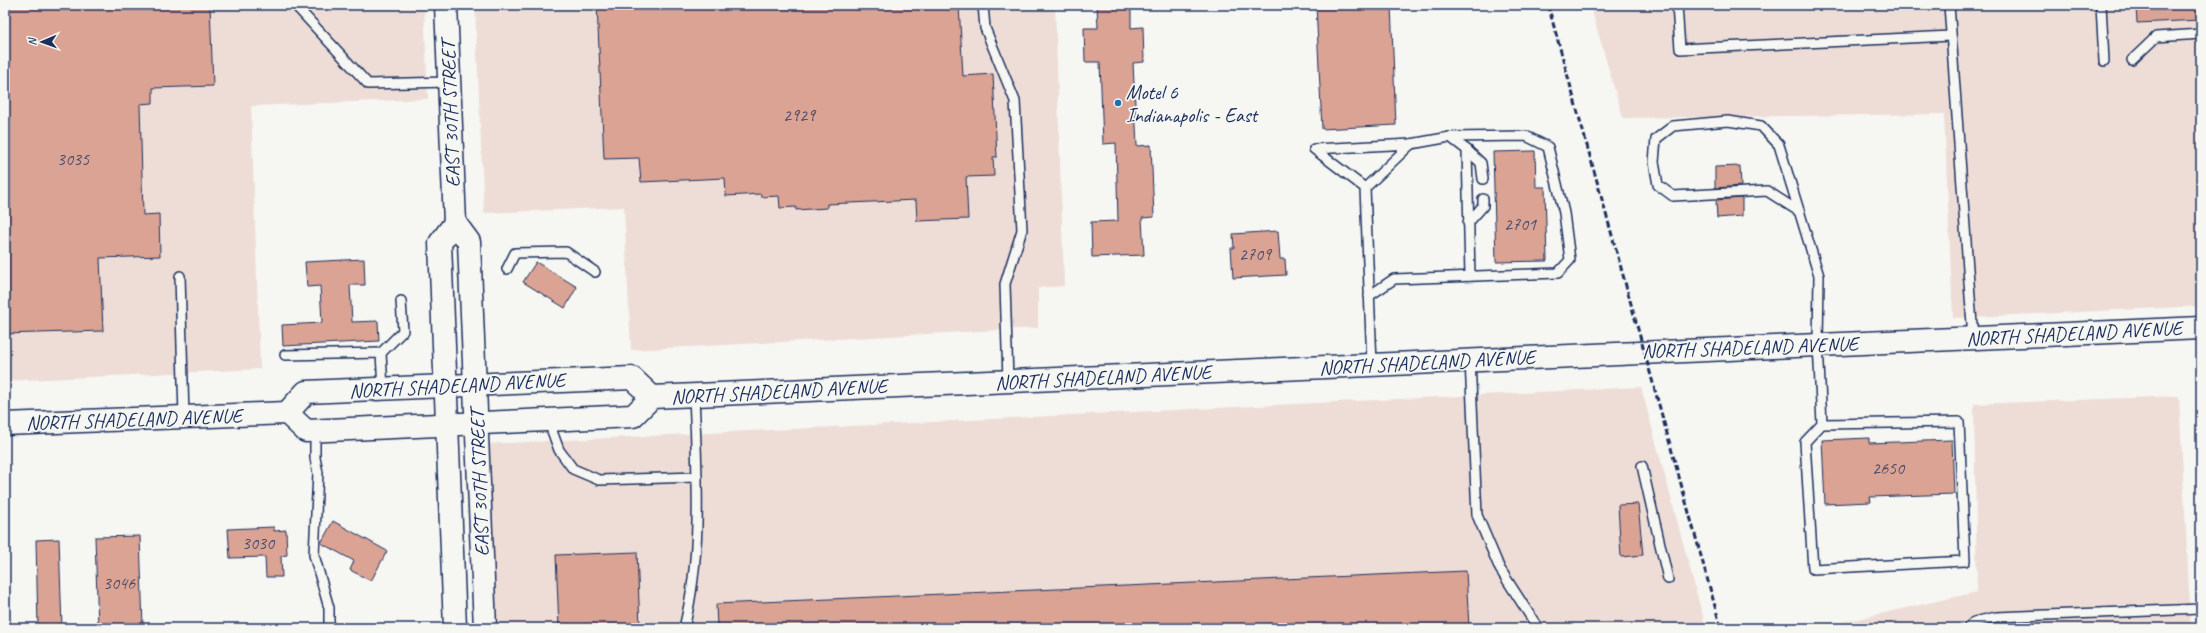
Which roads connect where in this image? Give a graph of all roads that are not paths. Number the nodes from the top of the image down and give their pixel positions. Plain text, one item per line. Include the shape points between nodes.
1 (294, 5) edge
2 (446, 5) edge
3 (983, 5) edge
4 (1677, 5) edge
5 (1949, 5) edge
6 (2101, 5) edge
7 (2201, 34) edge
8 (1951, 36) junction
9 (2132, 60) dead end
10 (2104, 61) dead end
11 (449, 82) junction
12 (1450, 137) junction
13 (1412, 144) junction
14 (1467, 150) junction
15 (1482, 179) dead end
16 (1365, 188) junction
17 (1483, 199) dead end
18 (1800, 212) junction
19 (455, 223) junction
20 (1468, 223) junction
21 (507, 269) dead end
22 (595, 272) dead end
23 (180, 276) dead end
24 (1470, 276) junction
25 (1369, 296) junction
26 (401, 301) dead end
27 (2201, 328) edge
28 (1973, 338) junction
29 (1818, 344) junction
30 (380, 353) junction
31 (285, 355) dead end
32 (1470, 360) junction
33 (1372, 364) junction
34 (1008, 381) junction
35 (475, 385) junction
36 (445, 386) junction
37 (383, 389) junction
38 (694, 395) junction
39 (652, 397) junction
40 (287, 413) junction
41 (184, 417) junction
42 (548, 420) junction
43 (477, 423) junction
44 (5, 424) edge
45 (1822, 424) junction
46 (447, 425) junction
47 (315, 430) junction
48 (1642, 466) dead end
49 (697, 477) junction
50 (1668, 579) dead end
51 (2201, 609) edge
52 (329, 628) edge
53 (455, 628) edge
54 (485, 628) edge
55 (684, 628) edge
56 (1538, 628) edge
57 (1968, 628) edge

1 - 11 lane via 368,84
2 - 11 main road, EAST 30TH STREET
3 - 34 lane via 985,28 1015,101 1022,230 1005,284
4 - 8 lane via 1680,49
5 - 8 lane
6 - 10 lane
7 - 9 lane via 2156,37
8 - 28 lane
11 - 19 main road, EAST 30TH STREET
12 - 13 lane
12 - 14 lane
12 - 24 lane via 1526,136 1548,147 1564,213 1570,260 1558,273
13 - 16 lane
13 - 16 lane via 1314,149
14 - 15 lane via 1482,163
14 - 20 lane
16 - 25 lane
17 - 20 lane via 1483,206
18 - 18 lane via 1779,144 1761,126 1728,122 1673,126 1656,139 1654,162 1658,185 1673,196 1767,191
18 - 29 lane via 1819,276
19 - 35 main road, EAST 30TH STREET via 469,242
19 - 36 main road, EAST 30TH STREET via 440,243
20 - 24 lane
21 - 22 lane via 515,252 566,252
23 - 41 lane
24 - 25 lane via 1394,279
25 - 33 lane
26 - 30 lane via 403,331
27 - 28 main road, NORTH SHADELAND AVENUE
28 - 29 main road, NORTH SHADELAND AVENUE
29 - 32 main road, NORTH SHADELAND AVENUE
29 - 45 lane
30 - 31 lane
30 - 37 lane
32 - 33 main road, NORTH SHADELAND AVENUE
32 - 56 lane via 1477,515 1500,569
33 - 34 main road, NORTH SHADELAND AVENUE
34 - 38 main road, NORTH SHADELAND AVENUE
35 - 36 main road, NORTH SHADELAND AVENUE
35 - 39 main road, NORTH SHADELAND AVENUE via 632,378
35 - 43 main road, EAST 30TH STREET
36 - 37 main road, NORTH SHADELAND AVENUE
36 - 46 main road, EAST 30TH STREET
37 - 40 main road, NORTH SHADELAND AVENUE via 306,392
38 - 39 main road, NORTH SHADELAND AVENUE
38 - 49 lane
39 - 42 main road, NORTH SHADELAND AVENUE via 633,416
40 - 41 main road, NORTH SHADELAND AVENUE
40 - 47 main road, NORTH SHADELAND AVENUE via 306,431
41 - 44 main road, NORTH SHADELAND AVENUE
42 - 43 main road, NORTH SHADELAND AVENUE
42 - 49 lane via 559,450 573,469 598,480
43 - 46 main road, NORTH SHADELAND AVENUE
43 - 54 main road, EAST 30TH STREET
45 - 45 lane via 1959,422 1965,561 1813,569 1805,442
46 - 47 main road, NORTH SHADELAND AVENUE
46 - 53 main road, EAST 30TH STREET
47 - 52 lane via 318,474 314,556 329,608
48 - 50 lane
49 - 55 lane via 698,519 693,594
51 - 57 lane via 1996,616 1974,622

